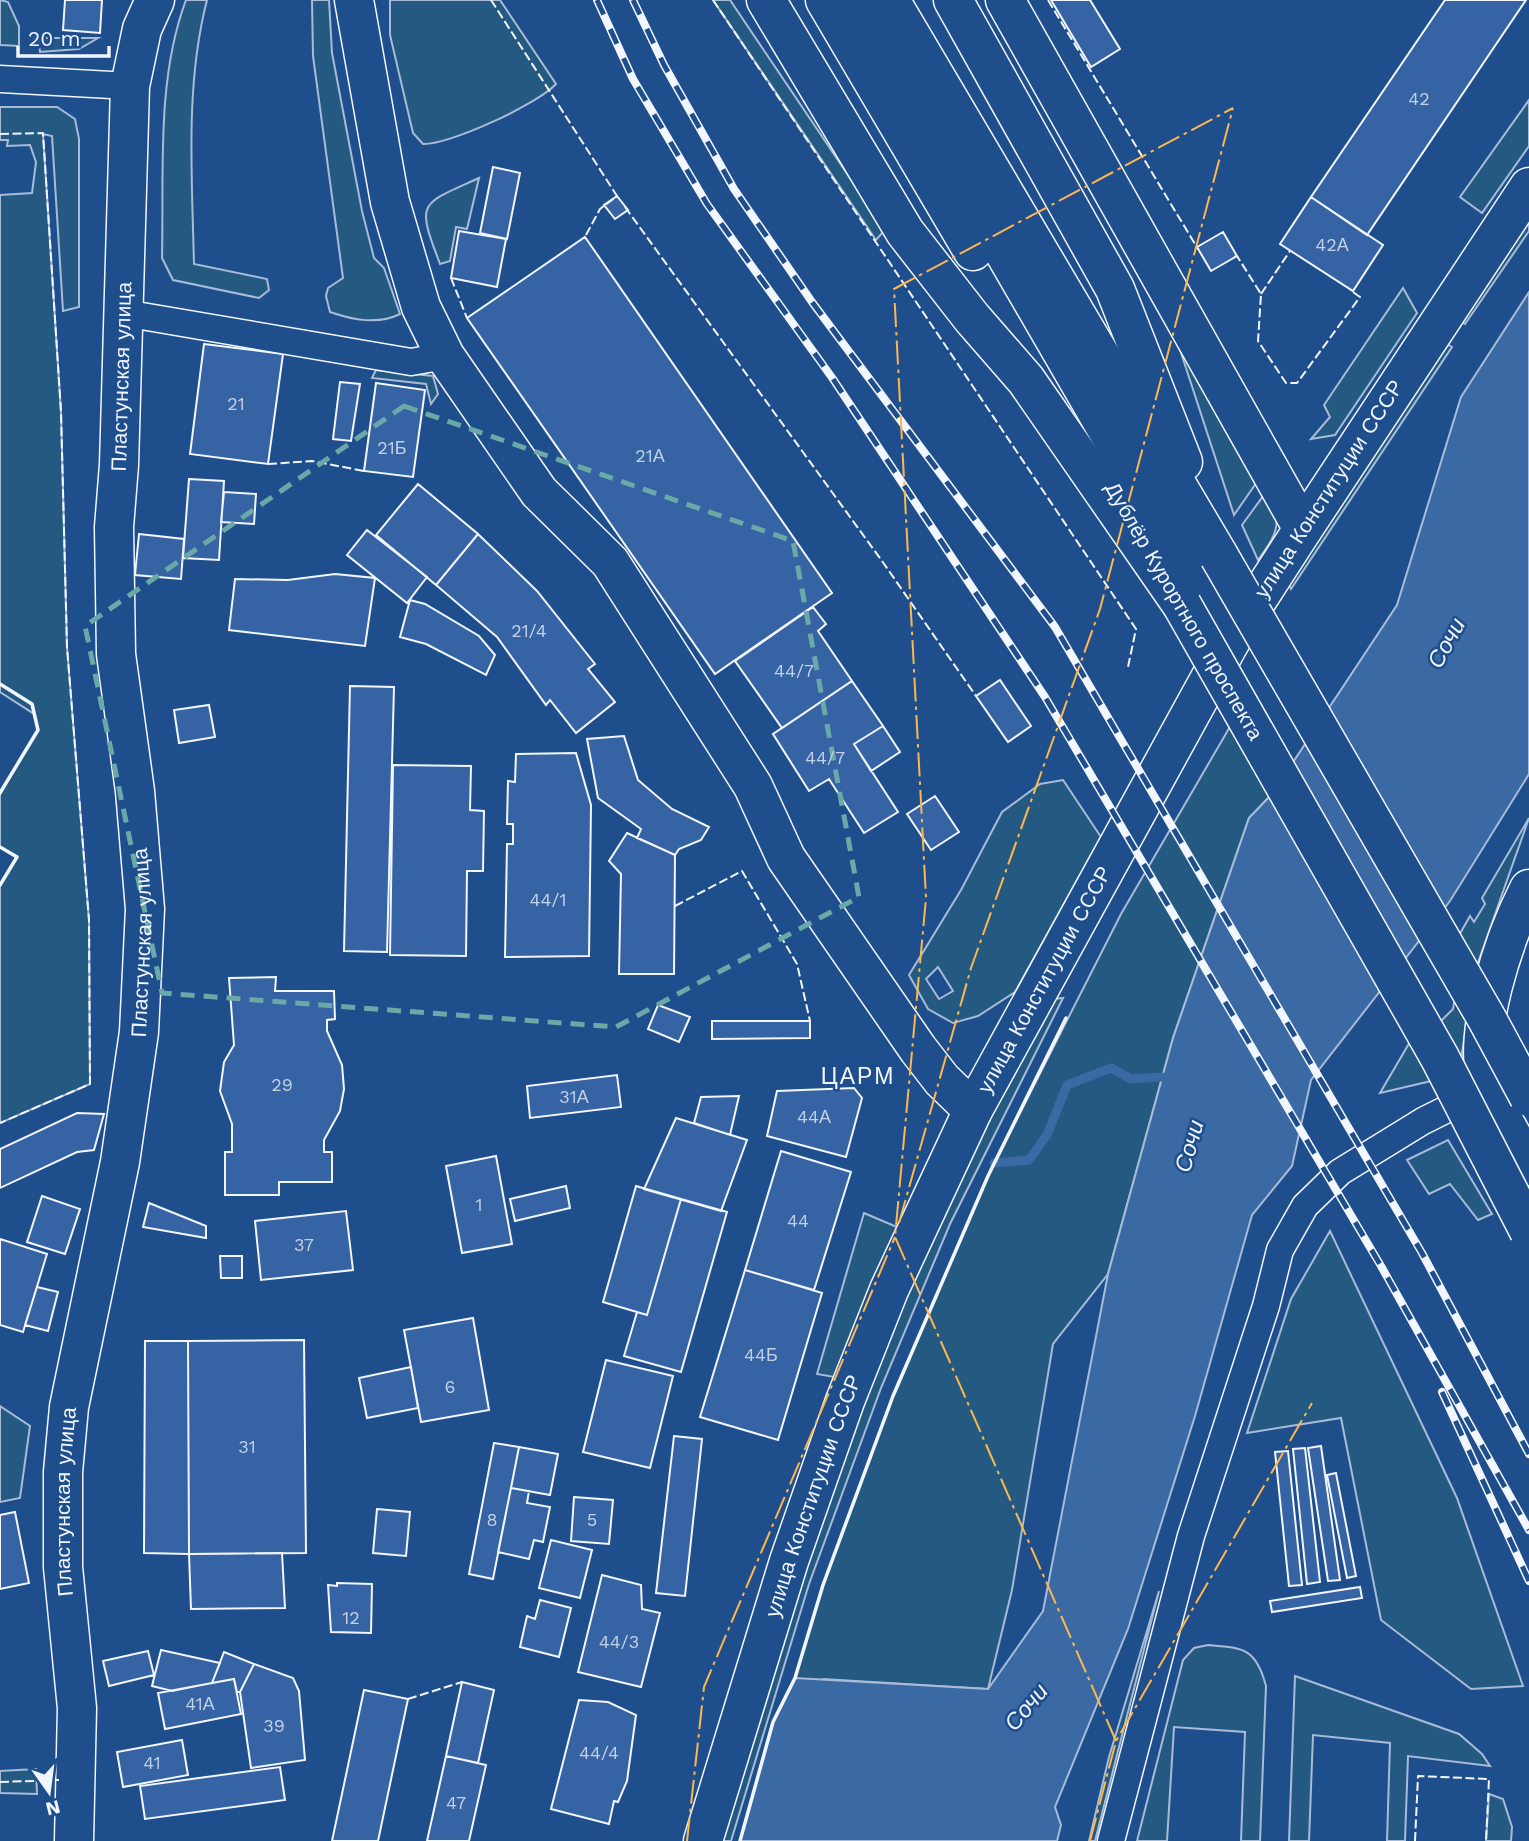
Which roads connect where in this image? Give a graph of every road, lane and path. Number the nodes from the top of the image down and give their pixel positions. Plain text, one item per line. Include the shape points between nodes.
1 (155, 0) edge
2 (354, 0) edge
3 (766, 0) edge
4 (825, 0) edge
5 (858, 0) edge
6 (890, 0) edge
7 (953, 0) edge
8 (1005, 0) edge
9 (0, 79) edge
10 (130, 86) junction
11 (1529, 187) edge
12 (124, 313) junction
13 (445, 356) junction
14 (1303, 529) junction
15 (1219, 555) junction
16 (1182, 605) junction
17 (1230, 642) junction
18 (1529, 888) edge
19 (1488, 1089) junction
20 (1529, 1097) edge
21 (973, 1110) junction
22 (1529, 1166) edge
23 (1529, 1231) edge
24 (74, 1841) edge
25 (703, 1841) edge
26 (1111, 1841) edge

1 - 10 main road, Пластунская улица via 142,29
2 - 13 main road via 390,202 421,307
3 - 16 main road via 905,232 1026,380
4 - 16 main road, Дублёр Курортного проспекта
5 - 17 main road
6 - 15 main road
7 - 15 main road via 1115,289
8 - 14 main road
9 - 10 street
10 - 12 main road, Пластунская улица
11 - 14 main road, улица Конституции СССР
12 - 13 street via 411,362
12 - 24 main road, Пластунская улица via 114,612 145,909 138,1032 120,1162 69,1408 64,1472 63,1567 77,1708
13 - 21 main road via 538,492 610,562 753,786 786,858 918,1049
14 - 17 main road, улица Конституции СССР
15 - 20 main road, bridge
16 - 23 main road, Дублёр Курортного проспекта, bridge via 1440,1058
17 - 21 main road, улица Конституции СССР
18 - 19 main road via 1493,984 1483,1054
19 - 22 main road
19 - 26 street via 1423,1121 1340,1172 1305,1206 1280,1250 1191,1536
21 - 25 main road, улица Конституции СССР via 889,1290 845,1401 789,1561

